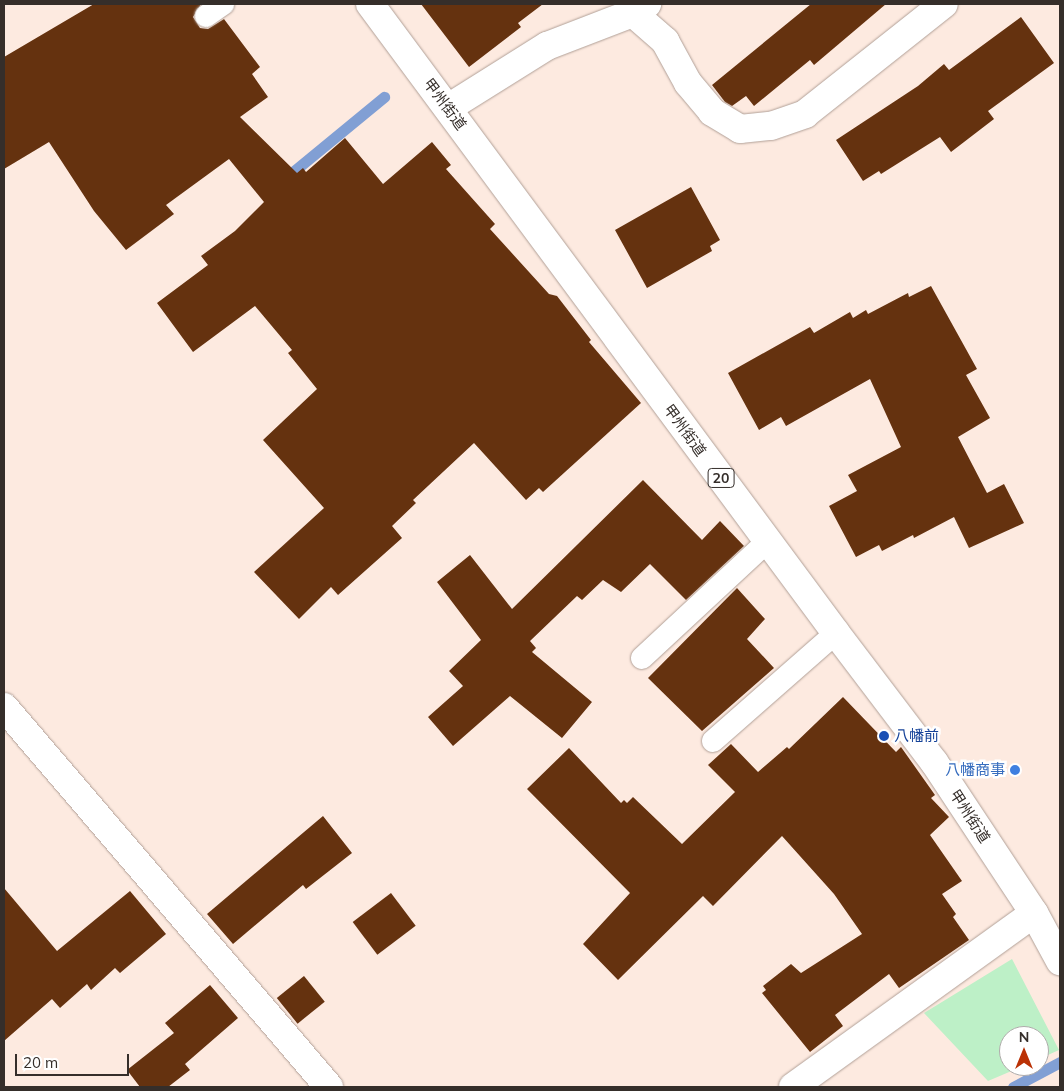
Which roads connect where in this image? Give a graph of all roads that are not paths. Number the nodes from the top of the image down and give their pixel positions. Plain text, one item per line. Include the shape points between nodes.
1 (370, 4) edge
2 (944, 4) edge
3 (640, 8) edge
4 (448, 108) junction
5 (768, 542) junction
6 (836, 633) junction
7 (642, 658) dead end
8 (4, 707) edge
9 (713, 742) dead end
10 (1034, 913) junction
11 (1060, 961) edge
12 (329, 1087) edge
13 (793, 1087) edge

1 - 4 main road, 甲州街道 / 20
2 - 3 main road via 805,114 771,126 740,130 712,112 688,83 665,41
3 - 4 main road via 546,46
4 - 5 main road, 甲州街道 / 20
5 - 6 main road, 甲州街道 / 20
5 - 7 lane
6 - 9 lane
6 - 10 main road, 甲州街道 / 20 via 934,762
8 - 12 main road
10 - 11 main road, 甲州街道 / 20
10 - 13 main road

